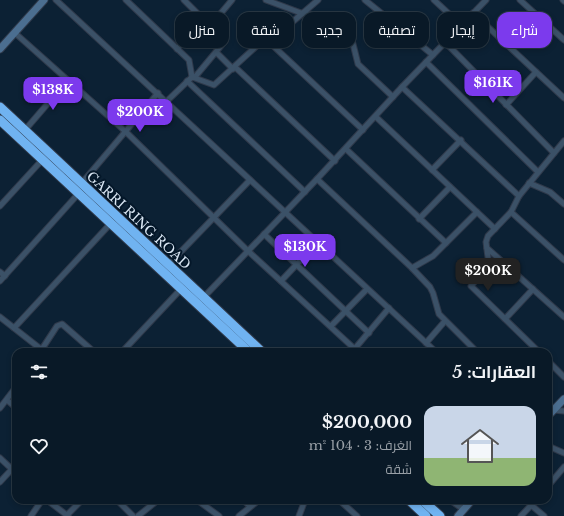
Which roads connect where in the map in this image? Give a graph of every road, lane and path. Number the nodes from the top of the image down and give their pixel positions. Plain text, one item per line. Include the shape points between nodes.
1 (44, 0) edge
2 (56, 0) edge
3 (126, 0) edge
4 (184, 0) edge
5 (232, 0) edge
6 (266, 0) edge
7 (365, 0) edge
8 (434, 0) edge
9 (486, 0) edge
10 (520, 0) edge
11 (315, 1) edge
12 (197, 12) edge
13 (222, 12) edge
14 (447, 12) edge
15 (474, 12) edge
16 (301, 13) junction
17 (294, 19) edge
18 (489, 28) edge
19 (15, 33) junction
20 (564, 40) edge
21 (220, 48) edge
22 (255, 48) edge
23 (275, 48) edge
24 (439, 48) edge
25 (451, 48) edge
26 (0, 49) edge
27 (177, 49) joint
28 (217, 52) junction
29 (433, 55) junction
30 (426, 62) junction
31 (234, 68) junction
32 (536, 72) junction
33 (193, 77) junction
34 (68, 80) junction
35 (187, 81) junction
36 (402, 87) junction
37 (158, 93) junction
38 (393, 97) junction
39 (564, 98) edge
40 (167, 101) junction
41 (506, 105) junction
42 (0, 107) edge
43 (376, 117) junction
44 (0, 120) edge
45 (25, 130) junction
46 (363, 130) junction
47 (126, 132) junction
48 (461, 140) junction
49 (564, 141) edge
50 (562, 148) edge
51 (346, 149) junction
52 (554, 153) junction
53 (43, 159) junction
54 (335, 161) junction
55 (432, 170) junction
56 (538, 172) junction
57 (318, 179) junction
58 (250, 180) junction
59 (529, 182) junction
60 (450, 187) junction
61 (80, 188) junction
62 (305, 192) junction
63 (519, 196) junction
64 (564, 204) edge
65 (0, 206) edge
66 (285, 212) junction
67 (477, 212) junction
68 (511, 212) junction
69 (214, 217) junction
70 (420, 219) junction
71 (111, 223) junction
72 (495, 229) junction
73 (264, 234) junction
74 (317, 243) junction
75 (446, 243) junction
76 (487, 248) junction
77 (247, 250) junction
78 (564, 260) edge
79 (168, 265) junction
80 (296, 265) junction
81 (412, 268) junction
82 (0, 272) edge
83 (5, 276) junction
84 (281, 281) junction
85 (0, 282) edge
86 (181, 289) junction
87 (367, 289) junction
88 (533, 289) junction
89 (200, 301) junction
90 (389, 308) junction
91 (344, 311) junction
92 (0, 317) edge
93 (564, 317) edge
94 (505, 319) junction
95 (445, 321) junction
96 (331, 326) junction
97 (14, 328) junction
98 (368, 333) junction
99 (426, 343) junction
100 (37, 348) edge
101 (43, 348) edge
102 (89, 348) edge
103 (126, 348) edge
104 (245, 348) edge
105 (257, 348) edge
106 (352, 348) edge
107 (357, 348) edge
108 (432, 348) edge
109 (473, 348) edge
110 (535, 348) edge
111 (552, 365) edge
112 (564, 377) edge
113 (12, 393) edge
114 (564, 399) edge
115 (7, 400) junction
116 (12, 404) edge
117 (0, 408) edge
118 (564, 411) edge
119 (552, 412) edge
120 (552, 413) edge
121 (552, 448) edge
122 (564, 452) edge
123 (0, 458) edge
124 (564, 467) edge
125 (12, 469) edge
126 (12, 473) edge
127 (552, 481) edge
128 (0, 482) edge
129 (39, 504) edge
130 (52, 504) edge
131 (78, 504) edge
132 (121, 504) edge
133 (153, 504) edge
134 (202, 504) edge
135 (248, 504) edge
136 (253, 504) edge
137 (304, 504) edge
138 (344, 504) edge
139 (412, 504) edge
140 (426, 504) edge
141 (456, 504) edge
142 (468, 504) edge
143 (531, 505) joint
144 (250, 506) junction
145 (463, 509) junction
146 (67, 515) edge
147 (31, 516) edge
148 (133, 516) edge
149 (138, 516) edge
150 (219, 516) edge
151 (239, 516) edge
152 (299, 516) edge
153 (357, 516) edge
154 (426, 516) edge
155 (440, 516) edge
156 (458, 516) edge
157 (521, 516) edge
158 (544, 516) edge

1 - 19 street
2 - 37 street
3 - 27 street
4 - 12 street
5 - 13 street
6 - 16 street
7 - 29 street
8 - 14 street
9 - 15 street
10 - 20 street
11 - 16 street
16 - 17 street
16 - 38 street via 315,15 352,40 358,64
18 - 32 street
19 - 26 street
19 - 34 street
21 - 28 street
22 - 31 street
23 - 46 street
24 - 29 street
25 - 41 street
27 - 33 street via 189,61
28 - 31 street
28 - 33 street
29 - 30 street
30 - 36 street
30 - 56 street
31 - 33 street via 214,85
31 - 54 street
32 - 39 street
32 - 41 street
33 - 35 street
34 - 45 street
34 - 47 street
35 - 40 street
35 - 62 street
36 - 38 street
36 - 48 street
37 - 40 street
37 - 47 street
38 - 43 street
40 - 58 street
41 - 52 street
42 - 45 highway, GARRI RING ROAD
43 - 46 street
43 - 55 street
44 - 53 highway, GARRI RING ROAD
45 - 61 highway, GARRI RING ROAD
46 - 51 street
47 - 61 street
47 - 69 street
48 - 55 street
48 - 63 street
49 - 50 street
50 - 52 street
51 - 54 street
51 - 70 street
52 - 56 street
53 - 61 highway, GARRI RING ROAD
53 - 65 street
54 - 57 street
55 - 60 street
56 - 59 street
57 - 62 street
57 - 81 street
58 - 66 street
58 - 69 street
59 - 63 street
59 - 64 street via 550,192
60 - 67 street
60 - 70 street
61 - 71 highway, GARRI RING ROAD
61 - 79 highway, GARRI RING ROAD
61 - 83 street
62 - 66 street
63 - 68 street
66 - 73 street
66 - 74 street
67 - 72 street
67 - 75 street
68 - 72 street
68 - 78 street
69 - 77 street
69 - 79 street
70 - 75 street
71 - 86 highway, GARRI RING ROAD
71 - 97 street
72 - 76 street via 487,239
73 - 77 street
73 - 80 street
74 - 80 street
74 - 87 street
75 - 81 street via 429,259
76 - 88 street
76 - 94 street via 489,265 472,283 471,288
77 - 84 street
77 - 89 street
79 - 89 highway, GARRI RING ROAD
80 - 84 street
80 - 91 street
81 - 95 street via 432,290 437,310
82 - 83 street
83 - 85 street
84 - 96 street
86 - 89 highway, GARRI RING ROAD
86 - 103 street
87 - 90 street
87 - 91 street
88 - 93 street
88 - 94 street
89 - 104 highway, GARRI RING ROAD
89 - 105 highway, GARRI RING ROAD
90 - 98 street
90 - 99 street
91 - 96 street
91 - 98 street
92 - 97 street
94 - 110 street
95 - 99 street
95 - 109 street
96 - 106 street
97 - 100 street
98 - 107 street
99 - 108 street
101 - 102 street via 57,326 62,324
111 - 112 street
113 - 115 street
114 - 119 street
115 - 116 street
115 - 117 street
118 - 120 street
121 - 122 street
123 - 125 street
124 - 127 street
126 - 128 street
129 - 147 street
130 - 146 street
131 - 146 street
132 - 148 street
133 - 149 street
134 - 150 street
135 - 144 street
136 - 144 street
137 - 152 street
138 - 153 street
139 - 154 highway
140 - 155 highway
141 - 145 street
142 - 145 street
143 - 157 street
143 - 158 street
144 - 151 street
145 - 156 street

